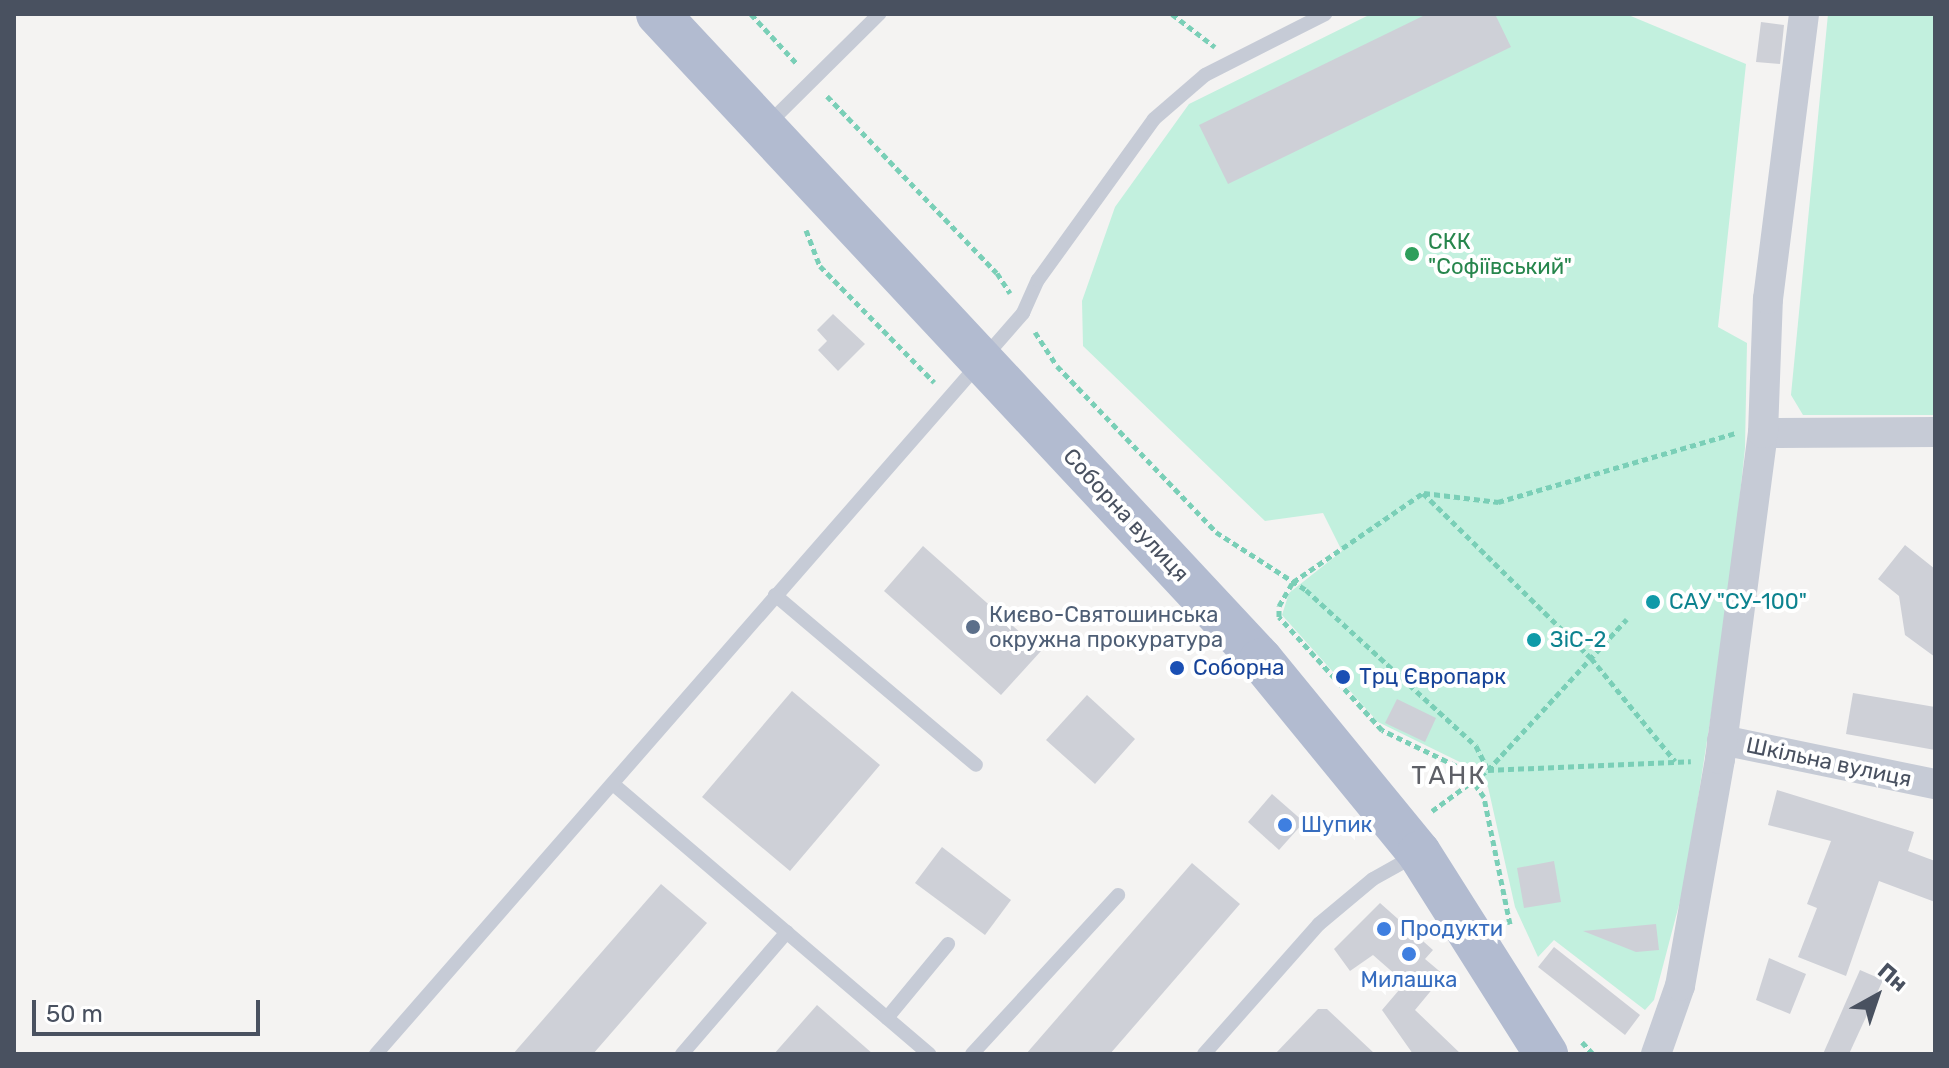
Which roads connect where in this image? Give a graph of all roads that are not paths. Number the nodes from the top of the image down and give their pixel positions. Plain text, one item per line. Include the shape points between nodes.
1 (658, 14) edge
2 (879, 14) edge
3 (1325, 14) edge
4 (1804, 14) edge
5 (764, 128) junction
6 (982, 361) junction
7 (1935, 432) edge
8 (1763, 433) junction
9 (775, 595) junction
10 (1721, 750) junction
11 (976, 765) dead end
12 (613, 784) junction
13 (1935, 784) edge
14 (1411, 842) junction
15 (1118, 895) dead end
16 (787, 932) junction
17 (948, 944) dead end
18 (887, 1018) junction
19 (1560, 1043) edge
20 (376, 1054) edge
21 (682, 1054) edge
22 (929, 1054) edge
23 (972, 1054) edge
24 (1204, 1054) edge
25 (1656, 1054) edge

1 - 5 main road, Соборна вулиця
2 - 5 lane
3 - 6 lane via 1205,75 1154,119 1038,280 1023,313
4 - 8 street via 1768,299
5 - 6 main road, Соборна вулиця
6 - 9 lane
6 - 14 main road, Соборна вулиця via 1261,660
7 - 8 street
8 - 10 street
9 - 11 lane
9 - 12 lane
10 - 13 street, Шкільна вулиця
10 - 25 street via 1680,986
12 - 16 lane
12 - 20 lane
14 - 19 main road, Соборна вулиця
14 - 24 lane via 1319,924
15 - 23 lane
16 - 18 lane
16 - 21 lane
17 - 18 lane
18 - 22 lane

